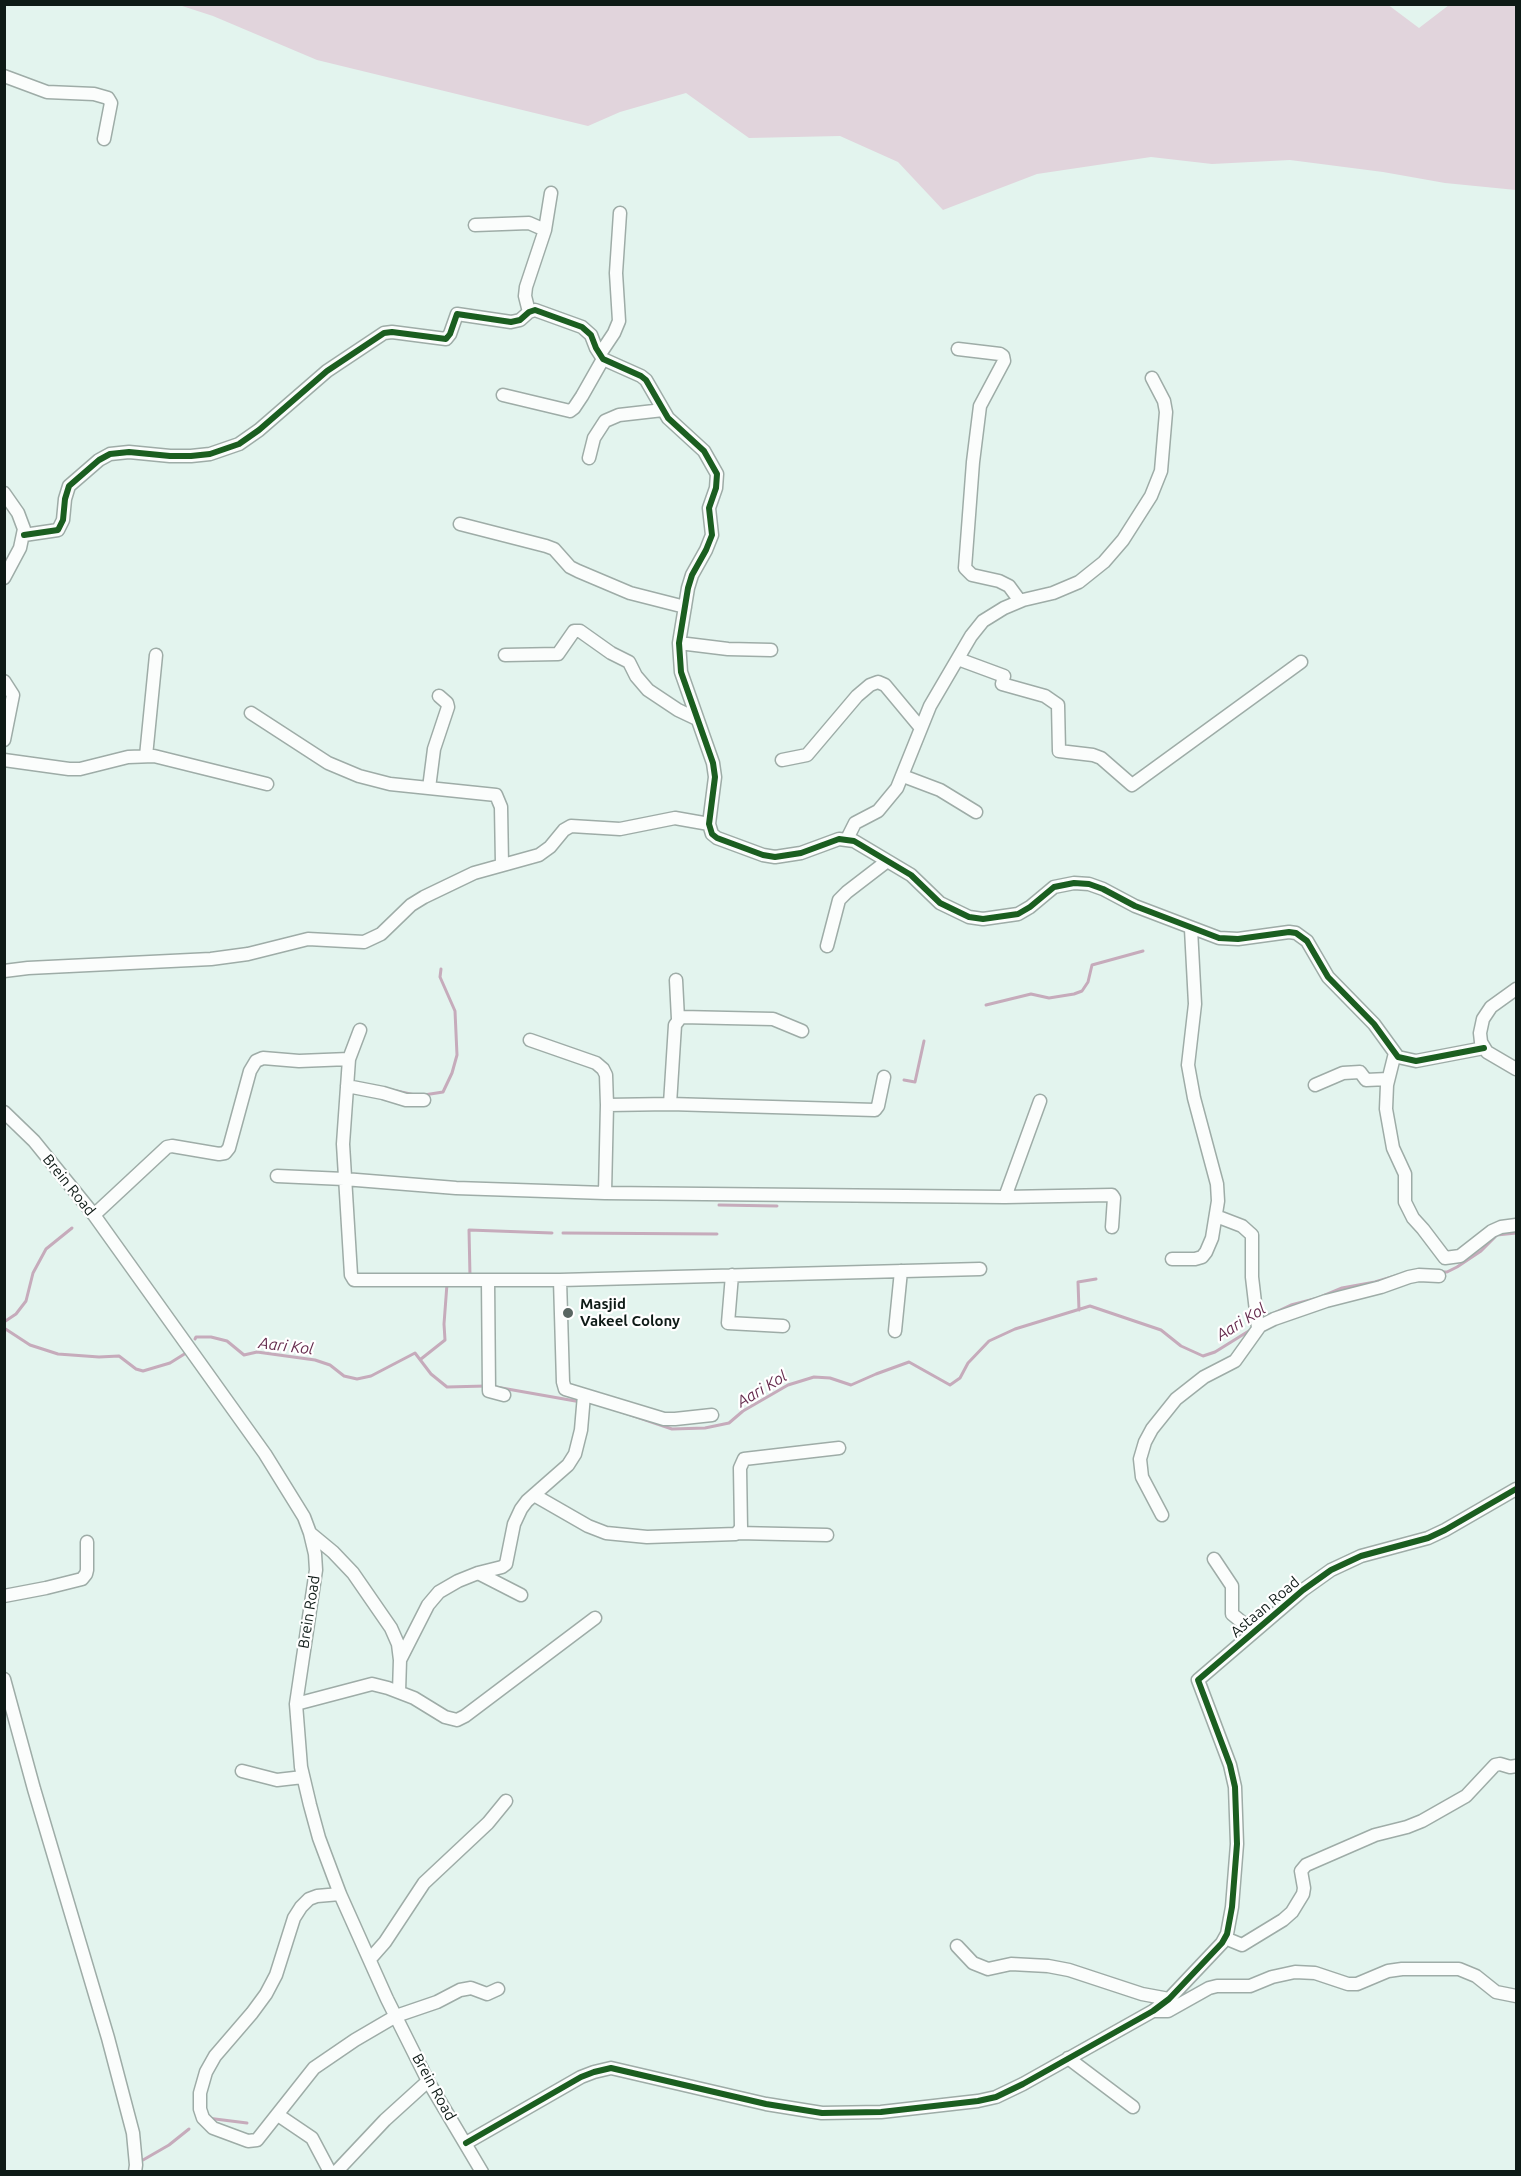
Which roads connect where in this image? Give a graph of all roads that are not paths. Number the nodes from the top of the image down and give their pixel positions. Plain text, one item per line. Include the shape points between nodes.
1 (4, 76) edge
2 (104, 139) dead end
3 (550, 193) dead end
4 (620, 213) dead end
5 (475, 225) dead end
6 (545, 230) junction
7 (529, 312) junction
8 (958, 349) dead end
9 (601, 357) junction
10 (1152, 378) dead end
11 (503, 395) dead end
12 (663, 410) junction
13 (589, 458) dead end
14 (4, 493) edge
15 (460, 524) dead end
16 (24, 535) junction
17 (4, 578) edge
18 (1020, 601) junction
19 (685, 607) junction
20 (680, 643) junction
21 (771, 650) dead end
22 (156, 655) dead end
23 (505, 655) dead end
24 (958, 659) junction
25 (1301, 662) dead end
26 (4, 681) edge
27 (439, 696) dead end
28 (251, 713) dead end
29 (697, 719) junction
30 (920, 727) junction
31 (4, 740) edge
32 (146, 756) junction
33 (4, 760) edge
34 (782, 760) dead end
35 (903, 776) junction
36 (267, 784) dead end
37 (429, 788) junction
38 (976, 812) dead end
39 (709, 824) junction
40 (847, 839) junction
41 (886, 862) junction
42 (502, 864) junction
43 (1191, 928) junction
44 (827, 946) dead end
45 (4, 971) edge
46 (676, 980) dead end
47 (1516, 989) edge
48 (678, 1019) junction
49 (360, 1030) dead end
50 (802, 1031) dead end
51 (530, 1040) dead end
52 (1484, 1048) junction
53 (1395, 1053) junction
54 (349, 1059) junction
55 (1516, 1069) edge
56 (884, 1077) dead end
57 (1388, 1078) junction
58 (1315, 1085) dead end
59 (347, 1086) junction
60 (424, 1100) dead end
61 (1040, 1101) dead end
62 (670, 1104) junction
63 (607, 1105) junction
64 (4, 1112) edge
65 (277, 1176) dead end
66 (344, 1179) junction
67 (605, 1193) junction
68 (1005, 1197) junction
69 (94, 1215) junction
70 (1216, 1216) junction
71 (1516, 1225) edge
72 (1112, 1227) dead end
73 (1172, 1259) dead end
74 (980, 1269) dead end
75 (901, 1271) junction
76 (732, 1275) junction
77 (1440, 1276) dead end
78 (488, 1280) junction
79 (560, 1280) junction
80 (1257, 1324) junction
81 (783, 1326) dead end
82 (895, 1330) dead end
83 (504, 1395) dead end
84 (583, 1400) junction
85 (712, 1415) dead end
86 (839, 1448) dead end
87 (1516, 1489) edge
88 (534, 1495) junction
89 (1162, 1515) dead end
90 (310, 1533) junction
91 (738, 1533) junction
92 (827, 1535) dead end
93 (87, 1542) dead end
94 (1214, 1558) dead end
95 (478, 1573) junction
96 (521, 1595) dead end
97 (4, 1596) edge
98 (595, 1618) dead end
99 (1254, 1632) junction
100 (400, 1660) junction
101 (4, 1679) edge
102 (399, 1692) junction
103 (296, 1704) junction
104 (1516, 1766) edge
105 (242, 1771) dead end
106 (303, 1778) junction
107 (506, 1801) dead end
108 (340, 1894) junction
109 (1225, 1938) junction
110 (957, 1946) dead end
111 (370, 1959) junction
112 (498, 1989) dead end
113 (1516, 1996) edge
114 (1169, 1999) junction
115 (1153, 2011) junction
116 (396, 2016) junction
117 (1068, 2058) junction
118 (428, 2081) junction
119 (1133, 2108) dead end
120 (278, 2115) junction
121 (466, 2143) junction
122 (135, 2172) edge
123 (330, 2172) edge
124 (336, 2172) edge
125 (482, 2172) edge

1 - 2 street via 47,92 100,94 108,98 111,103
3 - 6 street
4 - 9 street via 616,273 619,321
5 - 6 street via 523,223
6 - 7 street via 526,287
7 - 9 street via 535,310 582,327 591,335
7 - 16 street via 511,322 457,314 446,339 384,333 327,371 239,444 210,454 129,452 99,460 69,486 58,530
8 - 18 street via 1000,354 1004,360 979,414 965,568 972,575 1009,586
9 - 11 street via 570,411
9 - 12 street via 641,376
10 - 18 street via 1166,412 1161,471 1151,496 1123,540 1089,576 1061,591
12 - 13 street via 619,415 605,421 594,438
12 - 19 street via 704,451 717,474 709,508 712,535 692,575
14 - 16 street via 22,521
15 - 19 street via 546,546 574,570 630,593
16 - 17 street
18 - 24 street via 983,621
19 - 20 street
20 - 21 street
20 - 29 street via 681,672
22 - 32 street
23 - 29 street via 558,654 574,631 580,631 628,662 648,690
24 - 25 street via 1004,676 1002,684 1051,699 1060,712 1059,751 1101,758 1132,785
24 - 30 street
26 - 31 street via 13,695
27 - 37 street via 448,707 434,749
28 - 37 street via 342,770 390,784
29 - 39 street via 715,777
30 - 34 street via 878,682 857,696 807,755
30 - 35 street
32 - 33 street via 80,769
32 - 36 street
35 - 38 street via 940,790
35 - 40 street via 885,805 855,823
37 - 42 street via 491,793 499,798
39 - 40 street via 717,838 775,857
39 - 42 street via 675,818 620,829 575,825 564,830 539,855
40 - 41 street
41 - 43 street via 911,875 940,903 969,917 991,919 1018,914 1054,887 1074,883 1102,889
41 - 44 street via 839,900
42 - 45 street via 424,897 381,934 364,942 308,939 221,958
43 - 53 street via 1219,938 1289,932 1302,935 1329,977
43 - 70 street via 1195,1004 1188,1065 1217,1184
46 - 48 street
47 - 52 street via 1491,1007 1483,1019 1480,1033
48 - 50 street via 773,1019
48 - 62 street
49 - 54 street
51 - 63 street via 601,1066 606,1075
52 - 53 street via 1416,1061 1401,1059
52 - 55 street
53 - 57 street
54 - 59 street
54 - 69 street via 256,1061 225,1153 167,1147
56 - 62 street via 876,1110
57 - 58 street via 1366,1080 1360,1072 1343,1073
57 - 71 street via 1390,1136 1405,1174 1405,1202 1445,1258 1461,1256 1492,1231
59 - 60 street via 412,1102
59 - 66 street
61 - 68 street
62 - 63 street
63 - 67 street
64 - 69 street, Brein Road via 34,1141
65 - 66 street
66 - 67 street
66 - 78 street via 354,1280
67 - 68 street
68 - 72 street via 1112,1195
69 - 90 street, Brein Road via 265,1454
70 - 73 street via 1209,1247 1202,1257
70 - 80 street via 1242,1226 1252,1235
74 - 75 street
75 - 76 street
75 - 82 street
76 - 79 street
76 - 81 street via 728,1323
77 - 80 street via 1409,1277
78 - 79 street
78 - 83 street via 489,1385
79 - 84 street via 563,1385
80 - 89 street via 1236,1361 1204,1377 1176,1399 1145,1442 1140,1459 1142,1477
84 - 85 street via 606,1400 664,1419
84 - 88 street via 575,1454
86 - 91 street via 744,1459 740,1468 742,1524
87 - 99 street, Astaan Road via 1428,1538 1361,1556 1331,1570
88 - 91 street via 606,1533 647,1537
88 - 95 street via 516,1517 506,1564
90 - 100 street via 353,1573 380,1610 398,1644
90 - 103 street, Brein Road via 316,1570
91 - 92 street
93 - 97 street via 87,1569 81,1579
94 - 99 street via 1232,1586 1232,1614
95 - 96 street
95 - 100 street via 433,1597
98 - 102 street via 457,1720
99 - 109 street, Astaan Road via 1198,1680 1235,1787 1236,1877
100 - 102 street
101 - 122 street via 134,2133
102 - 103 street via 367,1685
103 - 106 street, Brein Road
104 - 109 street via 1495,1765 1466,1796 1422,1821 1375,1835 1306,1865 1301,1871 1303,1894 1292,1912 1242,1945
105 - 106 street via 277,1780
106 - 108 street, Brein Road
107 - 111 street via 424,1883
108 - 111 street, Brein Road
108 - 120 street via 316,1896 301,1907 266,1994 215,2056 200,2093 203,2118 213,2128 253,2141 262,2137
109 - 114 street
110 - 114 street via 973,1963 988,1970 1011,1964 1048,1966
111 - 116 street, Brein Road
112 - 116 street via 487,1994 465,1989
113 - 115 street via 1496,1992 1476,1976 1459,1970 1402,1969 1357,1984 1295,1972 1250,1986 1209,1988 1168,2011
114 - 115 street
115 - 117 street
116 - 118 street, Brein Road
116 - 120 street via 314,2068
117 - 119 street
117 - 121 street via 996,2097 834,2114 766,2104 626,2071 602,2069 581,2077
118 - 121 street, Brein Road
118 - 124 street
120 - 123 street via 312,2138
121 - 125 street, Brein Road

